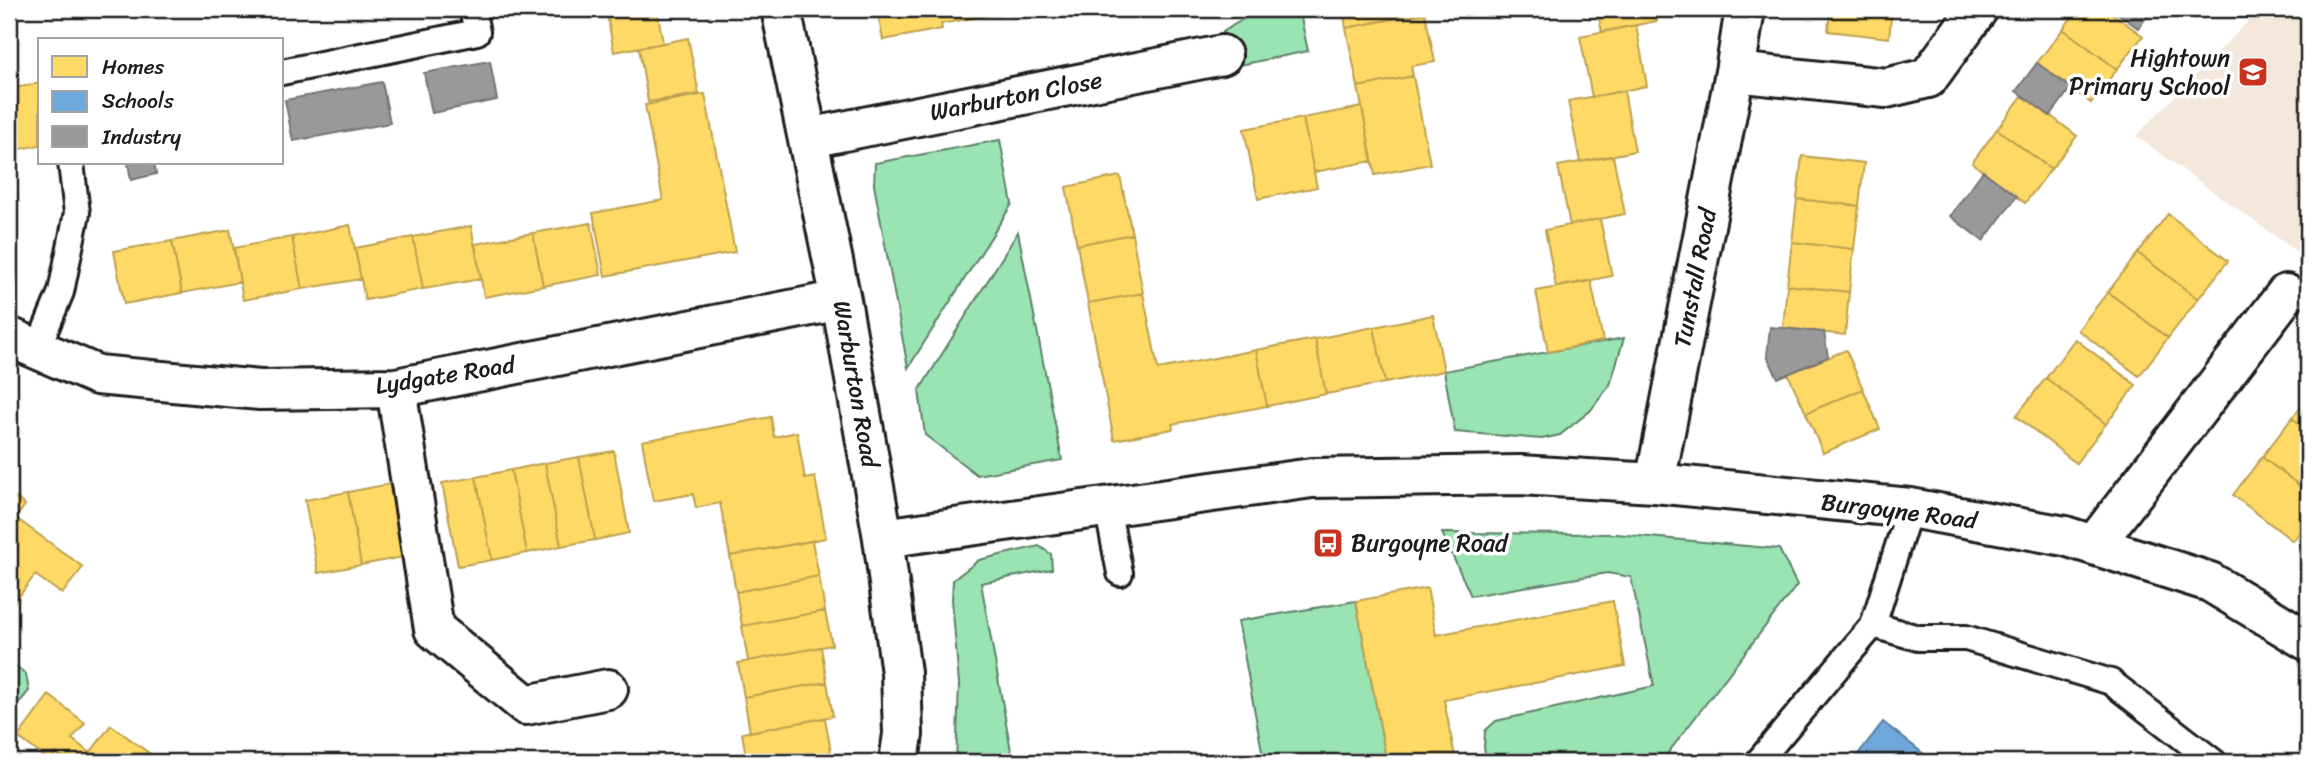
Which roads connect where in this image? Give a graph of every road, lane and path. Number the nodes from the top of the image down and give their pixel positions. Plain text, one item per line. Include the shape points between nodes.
1 (472, 9) edge
2 (782, 9) edge
3 (1745, 9) edge
4 (1978, 9) edge
5 (1222, 55) dead end
6 (284, 72) edge
7 (1735, 72) junction
8 (809, 138) junction
9 (71, 164) edge
10 (2286, 295) dead end
11 (841, 300) junction
12 (23, 344) edge
13 (396, 388) junction
14 (1655, 483) junction
15 (1107, 506) junction
16 (1910, 508) junction
17 (883, 538) junction
18 (2094, 545) junction
19 (1120, 573) dead end
20 (1873, 625) junction
21 (2308, 641) edge
22 (608, 689) dead end
23 (2205, 760) edge
24 (899, 762) edge
25 (1758, 762) edge

1 - 6 lane via 477,32
2 - 8 street, Warburton Road
3 - 7 street, Tunstall Road
4 - 7 street via 1928,78 1886,88
5 - 8 street, Warburton Close
7 - 14 street, Tunstall Road
8 - 11 street, Warburton Road
9 - 12 lane via 77,213 61,292
10 - 18 street
11 - 13 street, Lydgate Road
11 - 17 street, Warburton Road
12 - 13 street, Lydgate Road via 97,375 260,390
13 - 22 street via 434,629 526,705
14 - 15 street, Burgoyne Road via 1520,475 1312,478
14 - 16 street, Burgoyne Road
15 - 17 street, Burgoyne Road
15 - 19 lane
16 - 18 street, Burgoyne Road
16 - 20 lane
17 - 24 street, Warburton Road via 901,673
18 - 21 street, Burgoyne Road via 2210,582
20 - 23 lane via 1917,638 1966,638 2110,682
20 - 25 lane

